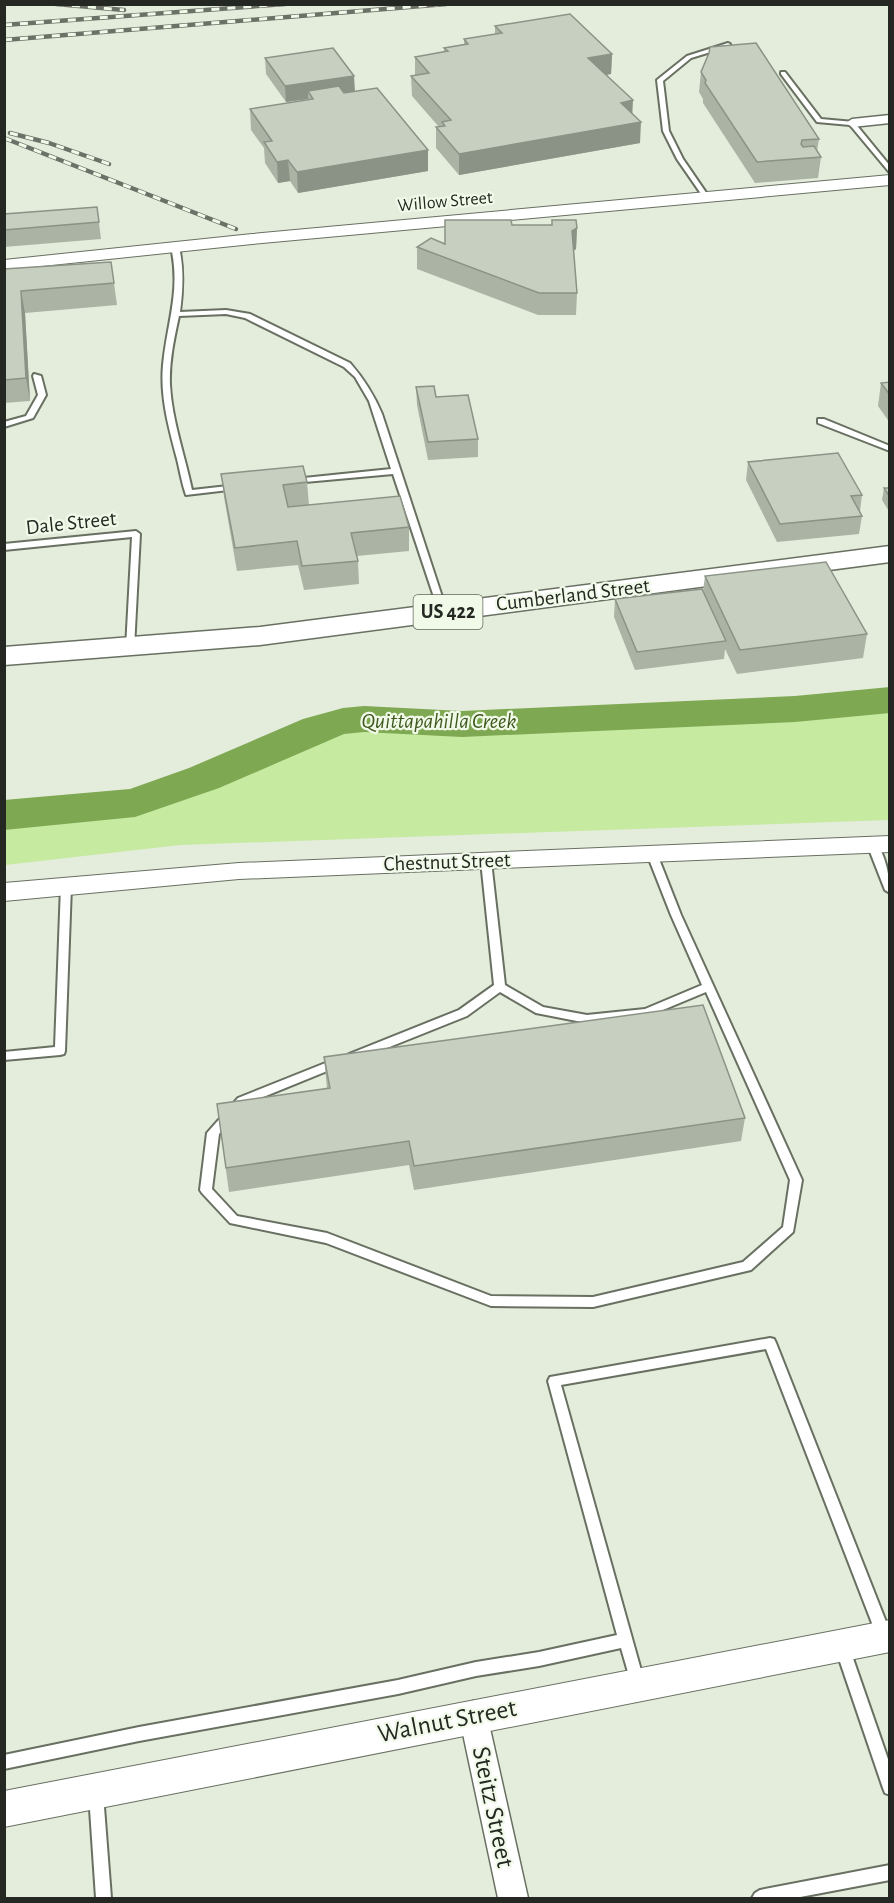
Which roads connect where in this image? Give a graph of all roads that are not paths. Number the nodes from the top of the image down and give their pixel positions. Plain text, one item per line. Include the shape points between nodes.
1 (728, 45) edge
2 (783, 74) dead end
3 (890, 119) edge
4 (852, 123) junction
5 (890, 171) edge
6 (890, 180) edge
7 (706, 197) junction
8 (175, 247) junction
9 (4, 265) edge
10 (176, 314) junction
11 (37, 376) dead end
12 (821, 421) dead end
13 (4, 425) edge
14 (890, 448) edge
15 (396, 471) junction
16 (281, 483) edge
17 (246, 486) edge
18 (4, 547) edge
19 (890, 554) edge
20 (443, 612) junction
21 (130, 648) junction
22 (4, 656) edge
23 (881, 844) edge
24 (652, 854) junction
25 (486, 861) junction
26 (66, 886) junction
27 (890, 890) edge
28 (4, 892) edge
29 (500, 987) junction
30 (708, 987) junction
31 (4, 1056) edge
32 (887, 1637) edge
33 (626, 1640) junction
34 (842, 1647) junction
35 (638, 1685) junction
36 (473, 1715) junction
37 (4, 1762) edge
38 (890, 1788) edge
39 (96, 1791) junction
40 (4, 1809) edge
41 (890, 1872) edge
42 (104, 1899) edge
43 (513, 1899) edge
44 (760, 1899) edge

1 - 7 lane via 689,57 660,80 666,131
2 - 4 lane via 819,121
3 - 4 street
4 - 5 lane
6 - 7 street, Willow Street
7 - 8 street, Willow Street
8 - 9 street, Willow Street
8 - 10 lane via 181,265
10 - 15 lane via 219,312 247,316 347,365 369,391
10 - 17 lane via 168,347 166,384 189,493
11 - 13 lane via 42,395 29,418
12 - 14 lane
15 - 16 lane
15 - 20 lane
18 - 21 lane, Dale Street via 136,534
19 - 20 highway, Cumberland Street / US 422
20 - 21 highway, Cumberland Street / US 422
21 - 22 highway, Cumberland Street / US 422
23 - 24 street, Chestnut Street
23 - 27 lane
24 - 25 street, Chestnut Street
24 - 30 lane
25 - 26 street, Chestnut Street via 239,871
25 - 29 lane
26 - 28 street, Chestnut Street
26 - 31 lane via 60,1051
29 - 30 lane via 540,1010 587,1019 646,1013
29 - 30 lane via 463,1013 242,1101 213,1133 206,1190 234,1220 327,1238 491,1301 593,1302 747,1266 789,1229 796,1180
32 - 33 lane via 770,1343 554,1381
32 - 34 street, Walnut Street
33 - 35 lane
33 - 37 lane via 398,1688
34 - 35 street, Walnut Street
34 - 38 lane
35 - 36 street, Walnut Street
36 - 39 street, Walnut Street
36 - 43 street, Steitz Street
39 - 40 street, Walnut Street
39 - 42 lane
41 - 44 lane

